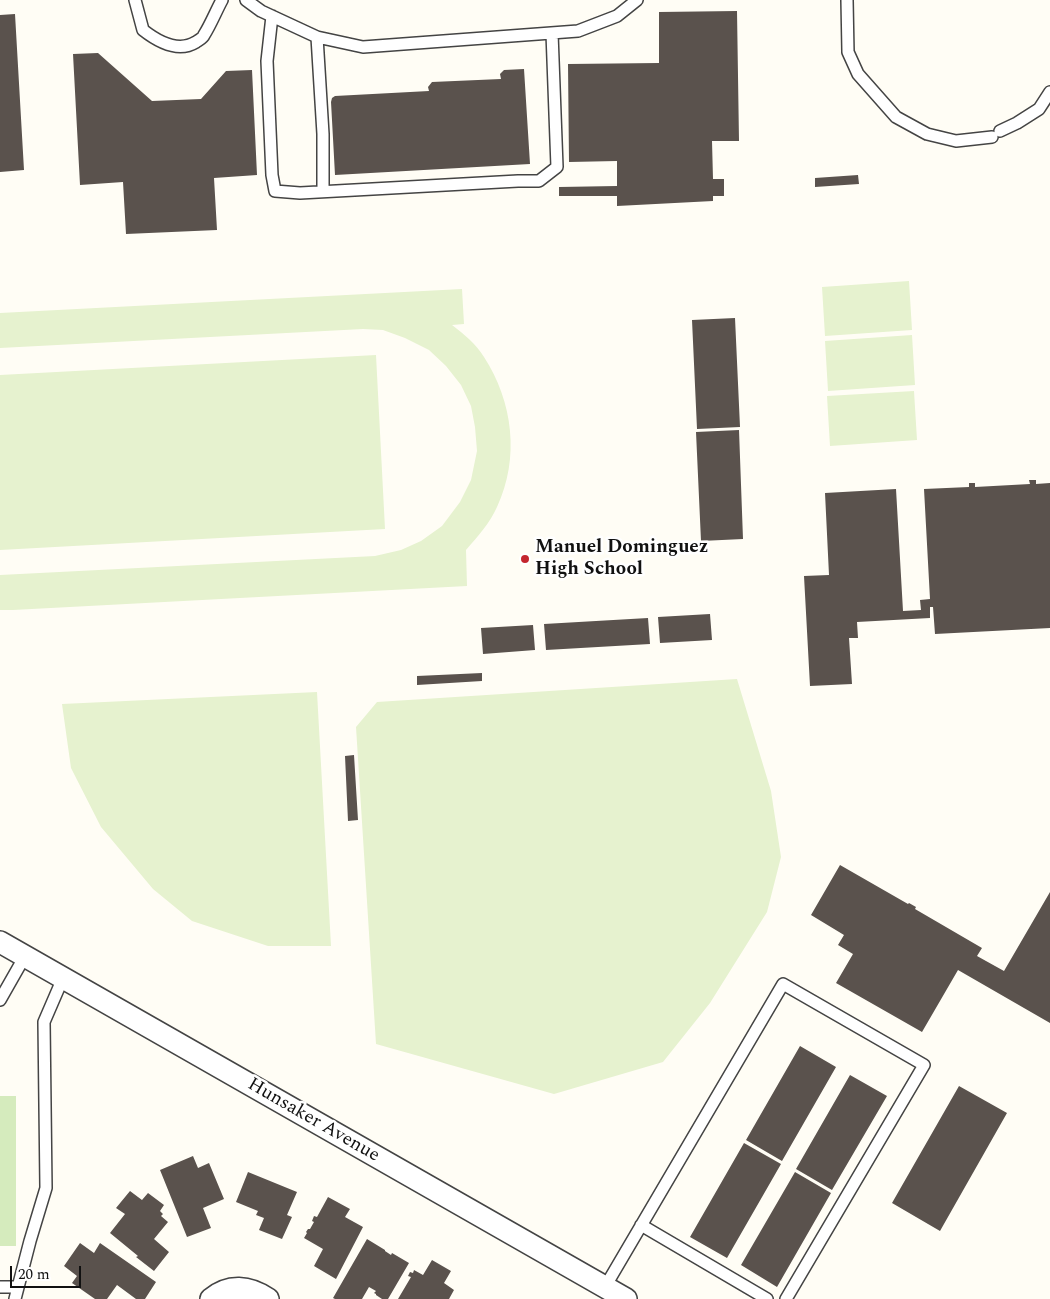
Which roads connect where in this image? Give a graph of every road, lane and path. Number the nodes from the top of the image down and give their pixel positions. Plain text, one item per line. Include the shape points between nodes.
1 (135, 0) edge
2 (222, 0) edge
3 (246, 0) edge
4 (637, 0) edge
5 (847, 0) edge
6 (272, 16) junction
7 (552, 33) junction
8 (318, 37) junction
9 (1050, 92) edge
10 (323, 191) junction
11 (0, 942) edge
12 (25, 956) junction
13 (63, 978) junction
14 (0, 1000) edge
15 (641, 1225) junction
16 (0, 1287) edge
17 (18, 1287) junction
18 (605, 1287) junction
19 (214, 1297) edge
20 (15, 1299) edge
21 (268, 1299) edge
22 (626, 1299) edge
23 (767, 1299) edge
24 (786, 1299) edge

1 - 2 lane via 142,30 169,45 182,47 194,44 204,36
3 - 6 lane
4 - 7 lane via 617,16 578,31
5 - 9 lane via 848,52 858,74 896,117 927,134 956,141 996,134 1039,109
6 - 8 lane
6 - 10 lane via 267,61 275,191
7 - 8 lane via 363,47
7 - 10 lane via 557,167 539,181
8 - 10 lane
11 - 12 street, Hunsaker Avenue
12 - 13 street, Hunsaker Avenue
12 - 14 lane
13 - 17 lane via 44,1022 46,1188
13 - 18 street, Hunsaker Avenue
15 - 18 lane
15 - 23 lane
15 - 24 lane via 783,984 924,1065
16 - 17 lane
17 - 20 lane
18 - 22 street, Hunsaker Avenue
19 - 21 street via 223,1290 242,1289 255,1291

